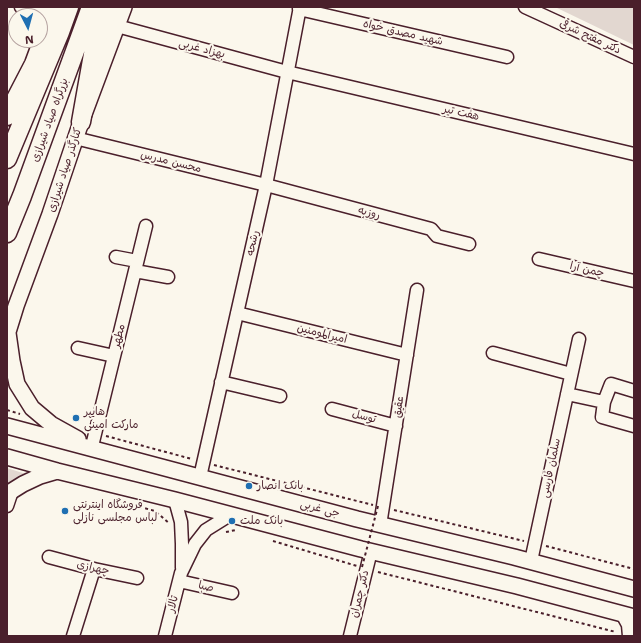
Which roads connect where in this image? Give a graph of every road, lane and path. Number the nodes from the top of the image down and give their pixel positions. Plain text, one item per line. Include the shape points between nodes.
1 (69, 7) edge
2 (91, 7) edge
3 (109, 7) edge
4 (124, 7) edge
5 (525, 7) edge
6 (299, 8) edge
7 (117, 26) junction
8 (30, 48) edge
9 (38, 48) edge
10 (507, 57) dead end
11 (634, 57) edge
12 (287, 72) junction
13 (7, 113) edge
14 (7, 116) edge
15 (78, 130) junction
16 (634, 154) edge
17 (7, 159) edge
18 (266, 185) junction
19 (22, 196) junction
20 (146, 226) dead end
21 (7, 233) edge
22 (7, 244) edge
23 (469, 244) dead end
24 (116, 257) dead end
25 (539, 259) dead end
26 (136, 266) junction
27 (168, 277) dead end
28 (634, 281) edge
29 (418, 290) dead end
30 (237, 313) junction
31 (8, 334) edge
32 (579, 339) dead end
33 (78, 348) dead end
34 (493, 353) dead end
35 (407, 355) junction
36 (114, 356) junction
37 (571, 374) junction
38 (221, 382) junction
39 (634, 391) edge
40 (567, 394) junction
41 (280, 396) dead end
42 (604, 402) junction
43 (332, 409) dead end
44 (7, 426) edge
45 (396, 426) junction
46 (634, 426) edge
47 (95, 443) junction
48 (7, 457) edge
49 (203, 462) junction
50 (57, 471) junction
51 (200, 477) junction
52 (9, 492) edge
53 (117, 500) dead end
54 (175, 500) junction
55 (361, 502) junction
56 (7, 506) edge
57 (380, 507) junction
58 (230, 515) junction
59 (380, 524) junction
60 (172, 526) dead end
61 (237, 530) dead end
62 (224, 532) dead end
63 (267, 539) dead end
64 (535, 543) junction
65 (371, 551) junction
66 (49, 557) dead end
67 (531, 562) junction
68 (364, 568) junction
69 (94, 569) junction
70 (634, 569) edge
71 (180, 577) junction
72 (137, 578) dead end
73 (634, 589) edge
74 (232, 592) dead end
75 (628, 615) edge
76 (169, 635) edge
77 (629, 635) edge
78 (73, 636) edge
79 (350, 636) edge

1 - 17 highway, بزرگراه صیاد شیرازی
2 - 19 highway, بزرگراه صیاد شیرازی
3 - 15 highway via 96,43
4 - 7 main road, کنارگذر صیاد شیرازی
5 - 11 street, دکتر مفتح شرقی
6 - 10 street, شهید مصدق خواه
6 - 12 street, رشحه
7 - 12 street, بهزاد غربی
7 - 15 main road, کنارگذر صیاد شیرازی
8 - 13 main road
9 - 14 highway via 34,64
12 - 16 street, هفت تیر
12 - 18 street, رشحه
15 - 18 street, محسن مدرس
15 - 31 main road, کنارگذر صیاد شیرازی
18 - 23 street, روزبه via 431,229 437,236
18 - 30 street, رشحه
19 - 21 highway, بزرگراه صیاد شیرازی
19 - 22 highway
20 - 26 street, مطهر
24 - 26 street
25 - 28 street, چمن آرا
26 - 27 street
26 - 36 street, مطهر
29 - 35 street, عقیق
30 - 35 street, امیرالمومنین
30 - 38 street, رشحه
31 - 47 main road via 17,384 32,408 51,424
32 - 37 street, سلمان فارسی
33 - 36 street
34 - 37 street
35 - 45 street, عقیق
36 - 47 street, مطهر
37 - 40 street, سلمان فارسی
38 - 41 street
38 - 49 street, رشحه
39 - 42 street via 611,384
40 - 42 street
40 - 64 street, سلمان فارسی
42 - 46 street via 602,417
43 - 45 street, توسل
44 - 47 main road, جی غربی
45 - 57 street, عقیق
47 - 49 path
47 - 51 main road, جی غربی
48 - 50 main road
49 - 51 street, رشحه
49 - 55 path
50 - 52 main road via 40,476
50 - 54 main road
51 - 59 main road, جی غربی
52 - 56 street
53 - 60 path via 155,511
54 - 58 main road
54 - 71 street via 181,522
55 - 57 path
55 - 57 path
57 - 59 street, عقیق
57 - 64 path
57 - 68 path, bridge
58 - 65 main road
58 - 71 street via 206,530 195,544
59 - 67 main road, جی غربی
61 - 62 path
63 - 68 path
64 - 67 street, سلمان فارسی
64 - 70 path
65 - 68 street, دکتر چمران
65 - 75 main road
66 - 69 street, چهرازی
67 - 73 main road, جی غربی
68 - 77 path
68 - 79 street, دکتر چمران
69 - 72 street, چهرازی
69 - 78 street
71 - 74 street, صبا
71 - 76 street, تالار
75 - 77 street

